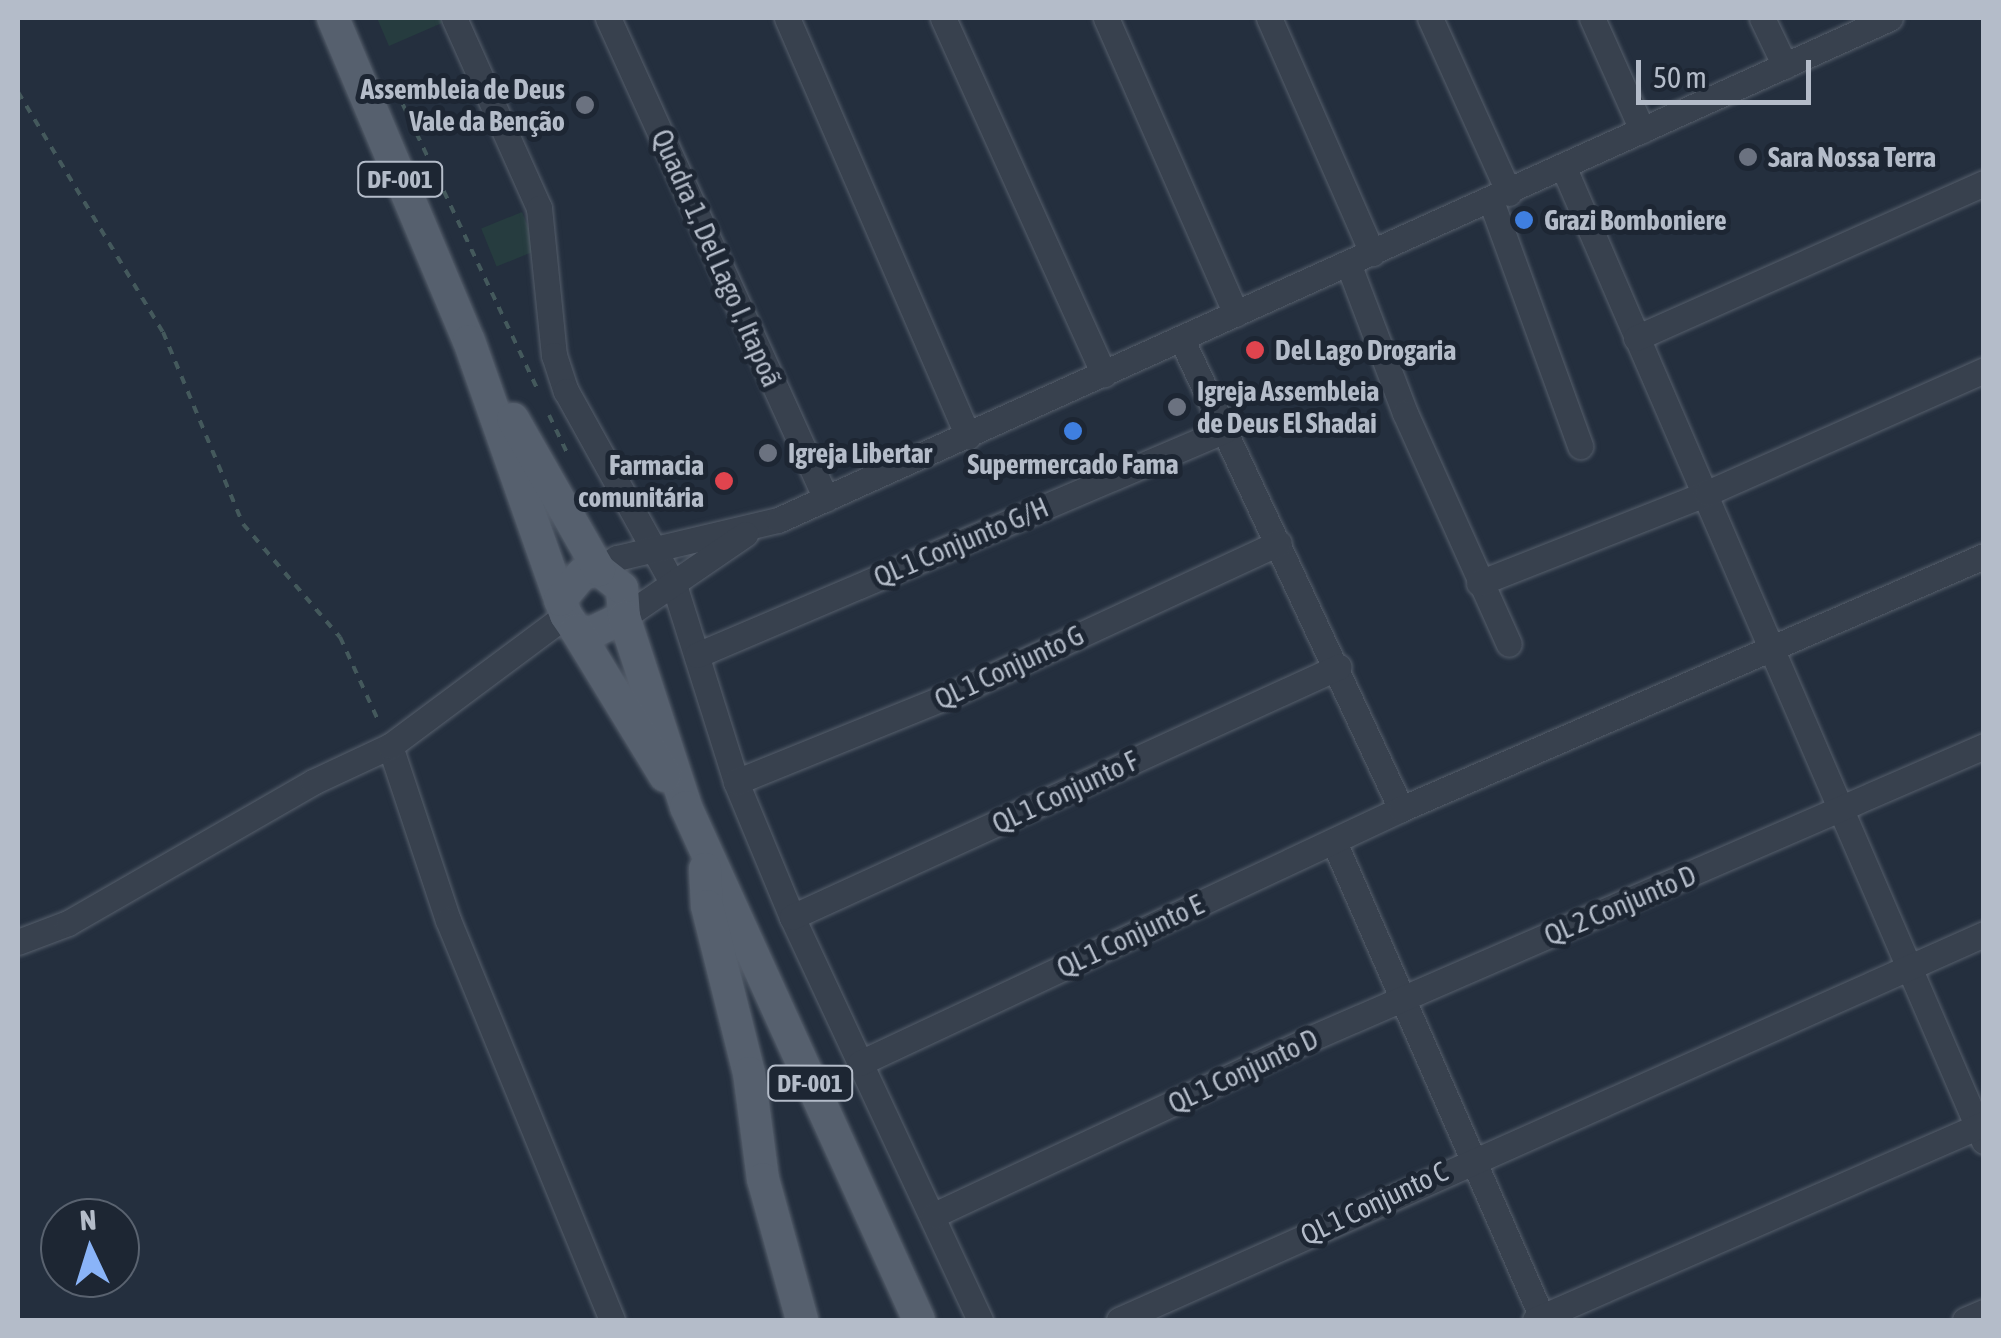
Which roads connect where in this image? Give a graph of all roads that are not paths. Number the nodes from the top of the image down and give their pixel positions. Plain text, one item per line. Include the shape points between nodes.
1 (333, 18) edge
2 (454, 18) edge
3 (608, 18) edge
4 (787, 18) edge
5 (944, 18) edge
6 (1106, 18) edge
7 (1269, 18) edge
8 (1430, 18) edge
9 (1592, 18) edge
10 (1762, 18) edge
11 (1890, 18) edge
12 (1785, 66) junction
13 (1642, 130) junction
14 (1563, 166) junction
15 (1984, 183) edge
16 (1500, 197) junction
17 (1360, 258) junction
18 (1236, 314) junction
19 (1181, 338) junction
20 (1636, 338) junction
21 (469, 341) junction
22 (1984, 370) edge
23 (1104, 374) junction
24 (1225, 430) junction
25 (968, 436) junction
26 (1580, 446) dead end
27 (1708, 493) junction
28 (826, 498) junction
29 (750, 531) junction
30 (1279, 543) junction
31 (655, 549) junction
32 (1984, 556) edge
33 (599, 570) junction
34 (1480, 582) junction
35 (674, 588) junction
36 (568, 615) junction
37 (624, 618) junction
38 (1510, 644) dead end
39 (1774, 650) junction
40 (697, 655) junction
41 (1338, 667) junction
42 (390, 746) junction
43 (1984, 746) edge
44 (736, 782) junction
45 (686, 806) junction
46 (1401, 809) junction
47 (1843, 809) junction
48 (1334, 842) junction
49 (704, 845) junction
50 (792, 917) junction
51 (1984, 934) edge
52 (18, 942) edge
53 (1910, 967) junction
54 (1398, 1001) junction
55 (860, 1063) junction
56 (1981, 1131) edge
57 (1472, 1159) junction
58 (934, 1216) junction
59 (1984, 1312) edge
60 (612, 1320) edge
61 (802, 1320) edge
62 (919, 1320) edge
63 (980, 1320) edge
64 (1119, 1320) edge
65 (1540, 1320) edge
66 (1965, 1320) edge

1 - 21 main road, DF-001
2 - 31 street via 539,208 550,266 554,355 566,391
3 - 28 street, Quadra 1, Del Lago I, Itapoã
4 - 25 street
5 - 23 street
6 - 18 street
7 - 17 street
8 - 16 street
9 - 13 street
10 - 12 street
11 - 12 street
12 - 13 street
13 - 14 street
14 - 16 street
14 - 20 street
15 - 20 street
16 - 17 street
16 - 26 street
17 - 18 street
17 - 34 street
18 - 19 street
19 - 23 street
19 - 24 street
20 - 27 street
21 - 33 main road, DF-001
21 - 36 main road, DF-001
22 - 27 street
23 - 25 street
24 - 30 street
24 - 40 street, QL 1 Conjunto G/H
25 - 28 street
27 - 34 street
27 - 39 street
28 - 29 street
29 - 31 street
29 - 35 street
30 - 41 street
30 - 44 street, QL 1 Conjunto G via 953,694
31 - 33 street via 616,558
31 - 35 street
32 - 39 street, QL 1 Conjunto E
33 - 36 main road via 582,574
33 - 37 main road, DF-001 via 622,588
34 - 38 street
35 - 37 street
35 - 40 street
36 - 37 main road via 604,631
36 - 42 street
36 - 45 main road, DF-001
37 - 45 main road, DF-001
39 - 46 street, QL 1 Conjunto E
39 - 47 street
40 - 44 street
41 - 46 street
41 - 50 street, QL 1 Conjunto F
42 - 52 street via 313,782 68,923
42 - 60 street via 448,920
43 - 47 street, QL 2 Conjunto D
44 - 50 street
45 - 49 main road, DF-001
46 - 48 street, QL 1 Conjunto E
47 - 53 street
47 - 54 street, QL 2 Conjunto D
48 - 54 street
48 - 55 street, QL 1 Conjunto E
49 - 61 main road via 707,906 749,1073 763,1179
49 - 62 main road, DF-001
50 - 55 street
51 - 53 street
53 - 56 street
53 - 57 street
54 - 57 street, QL 1 Conjunto C
54 - 58 street, QL 1 Conjunto D
55 - 58 street
56 - 65 street
57 - 64 street, QL 1 Conjunto C
57 - 65 street
58 - 63 street
59 - 66 street

